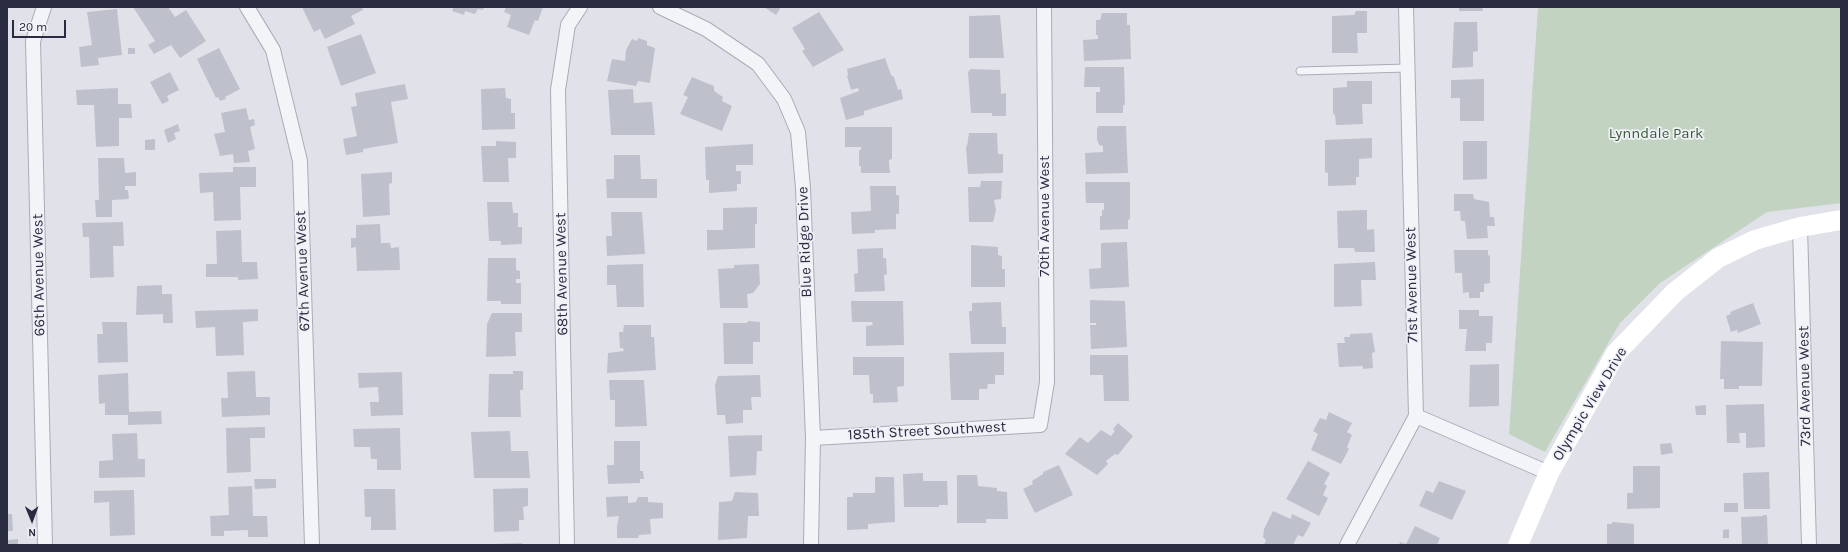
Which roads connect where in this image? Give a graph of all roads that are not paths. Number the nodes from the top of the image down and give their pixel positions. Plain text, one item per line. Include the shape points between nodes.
1 (44, 7) edge
2 (247, 7) edge
3 (580, 7) edge
4 (660, 7) edge
5 (1044, 7) edge
6 (1406, 7) edge
7 (1407, 68) junction
8 (1300, 71) dead end
9 (1841, 220) edge
10 (1800, 227) junction
11 (1416, 416) junction
12 (1040, 425) joint
13 (813, 438) junction
14 (1549, 473) junction
15 (45, 545) edge
16 (312, 545) edge
17 (567, 545) edge
18 (812, 545) edge
19 (1347, 545) edge
20 (1518, 545) edge
21 (1809, 545) edge

1 - 15 street, 66th Avenue West via 33,41
2 - 16 street, 67th Avenue West via 273,50 300,161
3 - 17 street, 68th Avenue West via 568,25 558,90
4 - 13 street, Blue Ridge Drive via 706,29 758,64 784,98 798,132 803,188
5 - 12 street, 70th Avenue West via 1047,382
6 - 7 street, 71st Avenue West
7 - 8 lane
7 - 11 street, 71st Avenue West
9 - 10 main road, Olympic View Drive
10 - 14 main road, Olympic View Drive via 1756,240 1718,258 1675,292 1616,353
10 - 21 street, 73rd Avenue West
11 - 14 street
11 - 19 street, 71st Avenue West
12 - 13 street, 185th Street Southwest
13 - 18 street, Blue Ridge Drive
14 - 20 main road, Olympic View Drive

